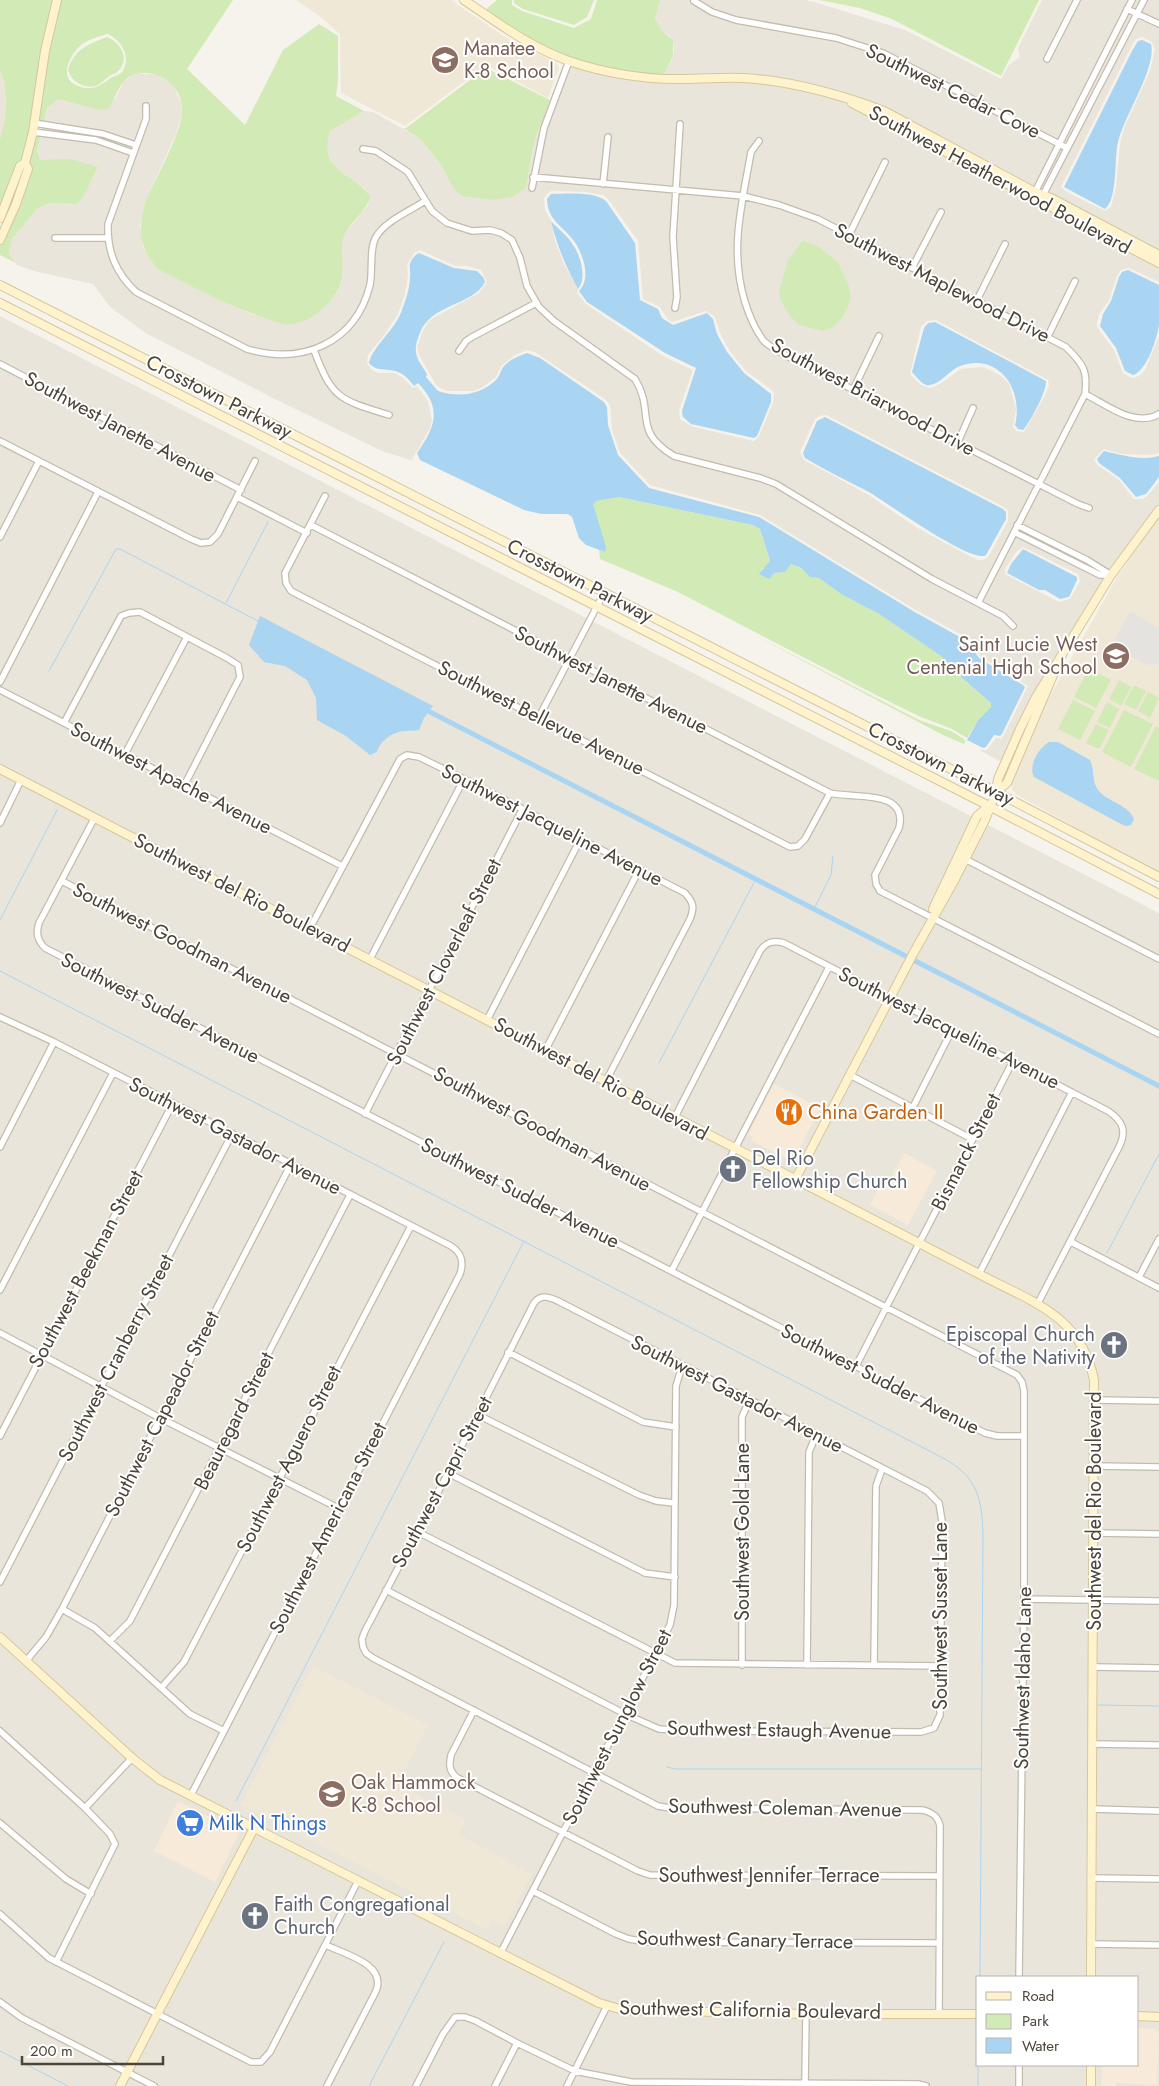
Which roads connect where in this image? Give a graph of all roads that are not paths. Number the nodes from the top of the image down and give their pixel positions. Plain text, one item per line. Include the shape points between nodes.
1 (57, 0) edge
2 (464, 0) edge
3 (1077, 0) edge
4 (1132, 0) edge
5 (1144, 0) edge
6 (694, 1) dead end
7 (1127, 9) junction
8 (1136, 14) junction
9 (1159, 24) edge
10 (1047, 59) dead end
11 (569, 61) junction
12 (146, 106) dead end
13 (34, 123) junction
14 (680, 124) dead end
15 (33, 132) junction
16 (608, 137) dead end
17 (758, 141) dead end
18 (1059, 144) junction
19 (136, 145) junction
20 (362, 148) dead end
21 (1067, 148) junction
22 (133, 153) junction
23 (885, 162) dead end
24 (25, 164) junction
25 (533, 177) junction
26 (603, 184) junction
27 (532, 188) dead end
28 (677, 189) junction
29 (1034, 194) junction
30 (744, 196) junction
31 (1042, 199) junction
32 (425, 201) junction
33 (941, 212) dead end
34 (0, 218) edge
35 (849, 235) junction
36 (55, 238) dead end
37 (107, 238) junction
38 (0, 240) edge
39 (1005, 244) dead end
40 (1159, 255) edge
41 (1159, 263) edge
42 (912, 268) junction
43 (1075, 281) dead end
44 (0, 285) edge
45 (977, 300) junction
46 (0, 303) edge
47 (536, 303) junction
48 (675, 308) dead end
49 (879, 336) dead end
50 (1048, 336) junction
51 (314, 350) junction
52 (459, 351) dead end
53 (0, 364) edge
54 (854, 388) junction
55 (1085, 394) junction
56 (973, 408) dead end
57 (1159, 414) edge
58 (389, 415) dead end
59 (0, 441) edge
60 (958, 442) junction
61 (39, 461) junction
62 (255, 461) dead end
63 (1038, 484) junction
64 (241, 490) junction
65 (98, 492) junction
66 (325, 496) dead end
67 (237, 497) junction
68 (1089, 508) dead end
69 (1159, 510) edge
70 (311, 525) junction
71 (1017, 525) junction
72 (1014, 532) junction
73 (306, 533) junction
74 (0, 537) edge
75 (1112, 575) junction
76 (604, 593) junction
77 (978, 603) junction
78 (597, 606) junction
79 (1013, 626) dead end
80 (187, 637) junction
81 (570, 659) junction
82 (0, 682) edge
83 (0, 690) edge
84 (539, 717) junction
85 (64, 723) junction
86 (125, 754) junction
87 (0, 769) edge
88 (464, 779) junction
89 (21, 780) junction
90 (185, 784) junction
91 (996, 792) junction
92 (830, 793) junction
93 (989, 806) junction
94 (522, 810) junction
95 (95, 817) junction
96 (0, 823) edge
97 (580, 840) junction
98 (965, 859) junction
99 (342, 866) junction
100 (639, 870) junction
101 (1159, 877) edge
102 (62, 881) junction
103 (1159, 894) edge
104 (932, 918) junction
105 (309, 930) junction
106 (370, 959) junction
107 (1159, 959) edge
108 (829, 967) junction
109 (427, 990) junction
110 (890, 998) junction
111 (1, 1016) edge
112 (487, 1020) junction
113 (952, 1030) junction
114 (1159, 1034) edge
115 (54, 1042) junction
116 (546, 1049) junction
117 (397, 1053) junction
118 (1013, 1061) junction
119 (113, 1073) junction
120 (850, 1075) junction
121 (606, 1081) junction
122 (1072, 1092) junction
123 (173, 1103) junction
124 (912, 1107) junction
125 (365, 1114) junction
126 (675, 1117) junction
127 (232, 1134) junction
128 (972, 1139) junction
129 (0, 1147) edge
130 (735, 1149) junction
131 (291, 1164) junction
132 (795, 1180) junction
133 (350, 1195) junction
134 (702, 1213) junction
135 (411, 1226) junction
136 (1159, 1239) edge
137 (1071, 1242) junction
138 (919, 1243) junction
139 (462, 1260) joint
140 (672, 1270) junction
141 (979, 1274) junction
142 (1139, 1277) junction
143 (1159, 1288) edge
144 (0, 1290) edge
145 (534, 1303) joint
146 (1037, 1305) junction
147 (886, 1306) junction
148 (0, 1334) edge
149 (508, 1352) junction
150 (41, 1355) junction
151 (682, 1366) junction
152 (856, 1366) junction
153 (1020, 1379) joint
154 (101, 1387) junction
155 (1095, 1400) junction
156 (749, 1401) junction
157 (1159, 1401) edge
158 (478, 1415) junction
159 (160, 1418) junction
160 (676, 1427) junction
161 (816, 1435) junction
162 (0, 1436) edge
163 (1024, 1436) junction
164 (220, 1448) junction
165 (1095, 1466) junction
166 (1159, 1467) edge
167 (882, 1469) junction
168 (448, 1473) junction
169 (280, 1478) junction
170 (674, 1502) junction
171 (939, 1503) joint
172 (338, 1508) junction
173 (416, 1531) junction
174 (1094, 1534) junction
175 (1159, 1534) edge
176 (675, 1577) junction
177 (0, 1582) edge
178 (386, 1590) junction
179 (1024, 1599) junction
180 (1094, 1601) junction
181 (1159, 1601) edge
182 (62, 1609) junction
183 (0, 1637) edge
184 (110, 1641) junction
185 (656, 1654) junction
186 (373, 1658) joint
187 (26, 1661) junction
188 (742, 1664) junction
189 (807, 1665) junction
190 (874, 1666) junction
191 (941, 1666) junction
192 (1094, 1667) junction
193 (1159, 1668) edge
194 (161, 1688) junction
195 (474, 1710) junction
196 (625, 1714) junction
197 (934, 1728) joint
198 (0, 1731) edge
199 (224, 1731) junction
200 (1092, 1744) junction
201 (1159, 1745) edge
202 (132, 1758) junction
203 (594, 1773) junction
204 (191, 1795) junction
205 (85, 1808) junction
206 (1093, 1809) junction
207 (1159, 1812) edge
208 (0, 1823) edge
209 (254, 1828) junction
210 (563, 1832) junction
211 (939, 1876) junction
212 (1091, 1878) junction
213 (1159, 1879) edge
214 (358, 1880) junction
215 (533, 1891) junction
216 (91, 1894) junction
217 (0, 1914) edge
218 (939, 1943) junction
219 (1090, 1944) junction
220 (326, 1945) junction
221 (1159, 1945) edge
222 (500, 1954) junction
223 (56, 1962) junction
224 (1019, 1976) edge
225 (1091, 1976) edge
226 (0, 2002) edge
227 (607, 2006) junction
228 (159, 2014) junction
229 (806, 2014) junction
230 (939, 2014) junction
231 (976, 2014) edge
232 (1139, 2016) edge
233 (1159, 2017) edge
234 (517, 2043) junction
235 (1019, 2066) edge
236 (1091, 2066) edge
237 (575, 2071) junction
238 (127, 2072) junction
239 (806, 2084) junction
240 (120, 2086) edge
241 (154, 2086) edge
242 (327, 2086) edge
243 (416, 2086) edge
244 (495, 2086) edge
245 (567, 2086) edge
246 (926, 2086) edge
247 (1019, 2086) edge
248 (1091, 2086) edge

1 - 13 street via 46,43
2 - 11 street, Southwest Heatherwood Boulevard via 513,34
3 - 10 street
4 - 7 street
5 - 8 street
6 - 18 street, Southwest Cedar Cove via 712,12 736,20 836,38 883,53
7 - 8 street
7 - 18 street
8 - 9 street
8 - 21 street
11 - 25 street via 544,128
11 - 29 street, Southwest Heatherwood Boulevard via 620,74 652,78 756,79 842,98
12 - 19 street via 146,119
13 - 15 street
13 - 19 street via 103,134
14 - 28 street
15 - 22 street via 96,140
15 - 24 street
16 - 26 street
17 - 30 street, Southwest Briarwood Drive via 752,152
18 - 21 street, Southwest Cedar Cove
18 - 29 street
19 - 22 street
20 - 32 street via 376,151 403,168 415,181
21 - 31 street
22 - 37 street via 114,204
23 - 35 street
24 - 34 street via 20,166
24 - 38 street via 28,169 24,184
25 - 26 street, Southwest Maplewood Drive
25 - 27 street
26 - 28 street, Southwest Maplewood Drive
28 - 30 street, Southwest Maplewood Drive
28 - 48 street via 673,237 678,297
29 - 31 street, Southwest Heatherwood Boulevard
30 - 35 street, Southwest Maplewood Drive via 818,219
30 - 54 street, Southwest Briarwood Drive via 736,262 750,316 764,341 785,355
31 - 40 street, Southwest Heatherwood Boulevard via 1054,199
31 - 41 street, Southwest Heatherwood Boulevard
32 - 47 street via 447,223 472,231 490,230 512,240
32 - 51 street via 383,228 375,238 366,299 347,327
33 - 42 street
35 - 42 street, Southwest Maplewood Drive
36 - 37 street
37 - 51 street via 120,275 136,292 150,300 247,349 283,356
39 - 45 street
42 - 45 street, Southwest Maplewood Drive
43 - 50 street
44 - 76 street, Crosstown Parkway
45 - 50 street, Southwest Maplewood Drive
46 - 78 street, Crosstown Parkway
47 - 52 street via 472,337
47 - 77 street via 554,321 635,380 642,391 645,422 652,439 662,449 674,456 776,484 932,580
49 - 54 street
50 - 55 street, Southwest Maplewood Drive via 1066,347 1082,363 1087,378
51 - 58 street via 324,375 336,392 352,402
53 - 64 street, Southwest Janette Avenue
54 - 60 street, Southwest Briarwood Drive
55 - 57 street via 1134,418 1146,420
55 - 63 street, Southwest Maplewood Drive
56 - 60 street
59 - 61 street
60 - 63 street, Southwest Briarwood Drive
61 - 65 street
61 - 74 street
62 - 64 street
63 - 68 street, Southwest Briarwood Drive
63 - 71 street, Southwest Maplewood Drive
64 - 67 street
65 - 67 street via 196,542 210,542 218,534
65 - 82 street
66 - 70 street
67 - 73 street
69 - 75 street
70 - 73 street
70 - 81 street, Southwest Janette Avenue
71 - 72 street, Southwest Maplewood Drive
71 - 75 street
72 - 75 street via 1100,575
72 - 77 street, Southwest Maplewood Drive
73 - 84 street, Southwest Bellevue Avenue via 286,573 286,583 291,591
75 - 91 street via 1058,664 1006,782
76 - 78 street
76 - 91 street, Crosstown Parkway
77 - 79 street via 1003,616
78 - 81 street
78 - 93 street, Crosstown Parkway
80 - 85 street via 140,612 121,616
80 - 86 street
80 - 90 street via 238,665 240,677
81 - 84 street
81 - 92 street, Southwest Janette Avenue
83 - 85 street, Southwest Apache Avenue
84 - 92 street, Southwest Bellevue Avenue via 790,847 798,846 806,839
85 - 86 street, Southwest Apache Avenue
86 - 90 street, Southwest Apache Avenue
87 - 89 street, Southwest del Rio Boulevard
88 - 94 street, Southwest Jacqueline Avenue
88 - 99 street, Southwest Jacqueline Avenue via 419,757 407,755 400,759
88 - 106 street
89 - 95 street, Southwest del Rio Boulevard
89 - 96 street
90 - 99 street, Southwest Apache Avenue
91 - 93 street
91 - 101 street, Crosstown Parkway
92 - 104 street, Southwest Janette Avenue via 892,802 901,820 875,875 876,884 880,890
93 - 98 street
93 - 103 street, Crosstown Parkway
93 - 104 street via 978,816 933,909
94 - 97 street, Southwest Jacqueline Avenue
94 - 109 street, Southwest Cloverleaf Street
95 - 102 street
95 - 105 street, Southwest del Rio Boulevard
97 - 100 street, Southwest Jacqueline Avenue
97 - 112 street
98 - 104 street
98 - 107 street
99 - 105 street
100 - 116 street
100 - 121 street, Southwest Jacqueline Avenue via 685,893 694,910
102 - 117 street, Southwest Goodman Avenue
102 - 125 street, Southwest Sudder Avenue via 39,923 38,937 46,948
104 - 110 street
104 - 114 street
105 - 106 street, Southwest del Rio Boulevard
106 - 109 street, Southwest del Rio Boulevard
108 - 110 street, Southwest Jacqueline Avenue
108 - 126 street, Southwest Jacqueline Avenue via 784,943 769,942 760,952
108 - 130 street
109 - 112 street, Southwest del Rio Boulevard
109 - 117 street, Southwest Cloverleaf Street
110 - 113 street, Southwest Jacqueline Avenue
110 - 120 street
111 - 115 street, Southwest Gastador Avenue
112 - 116 street, Southwest del Rio Boulevard
113 - 118 street, Southwest Jacqueline Avenue
113 - 124 street
115 - 119 street, Southwest Gastador Avenue
115 - 129 street
116 - 121 street, Southwest del Rio Boulevard
117 - 125 street, Southwest Cloverleaf Street
117 - 134 street, Southwest Goodman Avenue
118 - 122 street, Southwest Jacqueline Avenue
118 - 128 street, Bismarck Street
119 - 123 street, Southwest Gastador Avenue
119 - 144 street
120 - 124 street
120 - 132 street
121 - 126 street, Southwest del Rio Boulevard
122 - 137 street, Southwest Jacqueline Avenue via 1118,1117 1124,1135
122 - 141 street
123 - 127 street, Southwest Gastador Avenue
123 - 150 street, Southwest Beekman Street
124 - 128 street
125 - 140 street, Southwest Sudder Avenue
126 - 130 street, Southwest del Rio Boulevard
127 - 131 street, Southwest Gastador Avenue
127 - 154 street, Southwest Cranberry Street
128 - 138 street, Bismarck Street
130 - 132 street, Southwest del Rio Boulevard
130 - 134 street
131 - 133 street, Southwest Gastador Avenue
131 - 159 street, Southwest Capeador Street
132 - 138 street, Southwest del Rio Boulevard
133 - 135 street, Southwest Gastador Avenue
133 - 164 street, Beauregard Street
134 - 140 street
134 - 147 street, Southwest Goodman Avenue
135 - 139 street, Southwest Gastador Avenue via 455,1249
135 - 169 street, Southwest Aguero Street
136 - 142 street
137 - 142 street
137 - 146 street
138 - 141 street, Southwest del Rio Boulevard
138 - 147 street, Bismarck Street
139 - 172 street, Southwest Americana Street via 460,1274
140 - 152 street, Southwest Sudder Avenue
141 - 146 street, Southwest del Rio Boulevard
142 - 143 street
145 - 149 street, Southwest Capri Street
145 - 151 street, Southwest Gastador Avenue via 541,1297 551,1298
146 - 155 street, Southwest del Rio Boulevard via 1060,1319 1080,1340 1091,1365
147 - 152 street, Bismarck Street
147 - 153 street, Southwest Goodman Avenue via 1014,1372
148 - 150 street
149 - 158 street, Southwest Capri Street
149 - 160 street via 643,1422
150 - 154 street
150 - 162 street, Southwest Beekman Street
151 - 156 street, Southwest Gastador Avenue
151 - 160 street, Southwest Sunglow Street via 677,1380
152 - 163 street, Southwest Sudder Avenue via 988,1435
153 - 163 street, Southwest Idaho Lane via 1024,1391
154 - 159 street
154 - 177 street, Southwest Cranberry Street
155 - 157 street
155 - 165 street, Southwest del Rio Boulevard
156 - 161 street, Southwest Gastador Avenue
156 - 188 street, Southwest Gold Lane via 742,1417
158 - 168 street, Southwest Capri Street
158 - 170 street via 639,1495 656,1501
159 - 164 street
159 - 182 street, Southwest Capeador Street
160 - 170 street, Southwest Sunglow Street
161 - 167 street, Southwest Gastador Avenue
161 - 189 street via 809,1452
163 - 179 street, Southwest Idaho Lane
164 - 169 street
164 - 184 street, Beauregard Street via 130,1621
165 - 166 street
165 - 174 street, Southwest del Rio Boulevard
167 - 171 street, Southwest Gastador Avenue via 927,1491
167 - 190 street via 876,1486
168 - 173 street, Southwest Capri Street
168 - 176 street via 645,1573
169 - 172 street
169 - 194 street, Southwest Aguero Street via 184,1662
170 - 176 street, Southwest Sunglow Street
171 - 191 street, Southwest Susset Lane via 942,1521
172 - 199 street, Southwest Americana Street
173 - 178 street, Southwest Capri Street
173 - 185 street
174 - 175 street
174 - 180 street, Southwest del Rio Boulevard
176 - 185 street, Southwest Sunglow Street via 670,1625
178 - 186 street, Southwest Capri Street via 362,1639 364,1651
178 - 196 street, Southwest Estaugh Avenue
179 - 180 street
179 - 224 street, Southwest Idaho Lane
180 - 181 street
180 - 192 street, Southwest del Rio Boulevard
182 - 184 street via 90,1624
182 - 187 street, Southwest Capeador Street via 46,1637
183 - 187 street, Southwest California Boulevard
184 - 194 street
185 - 188 street via 675,1663
185 - 196 street, Southwest Sunglow Street
186 - 195 street, Southwest Coleman Avenue
187 - 202 street, Southwest California Boulevard
188 - 189 street
189 - 190 street
190 - 191 street
191 - 197 street, Southwest Susset Lane via 940,1716
192 - 193 street
192 - 200 street, Southwest del Rio Boulevard
194 - 199 street via 190,1714
195 - 203 street, Southwest Coleman Avenue
195 - 210 street, Southwest Jennifer Terrace via 451,1755 452,1773
196 - 197 street, Southwest Estaugh Avenue via 650,1727 679,1731 921,1732
196 - 203 street, Southwest Sunglow Street
198 - 205 street
199 - 204 street, Southwest Americana Street
200 - 201 street
200 - 206 street, Southwest del Rio Boulevard
202 - 204 street, Southwest California Boulevard via 160,1780
202 - 205 street
203 - 210 street, Southwest Sunglow Street
203 - 211 street, Southwest Coleman Avenue via 658,1806 670,1808 922,1810 932,1813 940,1826
204 - 209 street, Southwest California Boulevard
205 - 216 street via 110,1834 115,1844
206 - 207 street
206 - 212 street, Southwest del Rio Boulevard
208 - 216 street via 66,1879
209 - 214 street, Southwest California Boulevard
209 - 228 street
210 - 211 street, Southwest Jennifer Terrace via 650,1875
210 - 215 street, Southwest Sunglow Street
211 - 218 street
212 - 213 street
212 - 219 street, Southwest del Rio Boulevard
214 - 220 street
214 - 222 street, Southwest California Boulevard
215 - 218 street, Southwest Canary Terrace via 616,1934 648,1942
215 - 222 street, Southwest Sunglow Street
216 - 223 street
217 - 223 street
218 - 230 street
219 - 221 street
219 - 225 street, Southwest del Rio Boulevard
220 - 228 street via 270,2052 261,2062 251,2062
220 - 242 street via 369,1966 379,1981
222 - 227 street, Southwest California Boulevard
223 - 228 street
226 - 238 street via 22,2018
227 - 229 street, Southwest California Boulevard via 623,2010
227 - 237 street
228 - 238 street
229 - 230 street, Southwest California Boulevard
229 - 239 street
230 - 231 street, Southwest California Boulevard
232 - 233 street
234 - 237 street
234 - 243 street via 476,2021 455,2017
234 - 244 street
235 - 247 street
236 - 248 street
237 - 239 street via 631,2082
237 - 245 street
238 - 240 street
238 - 241 street
239 - 246 street

